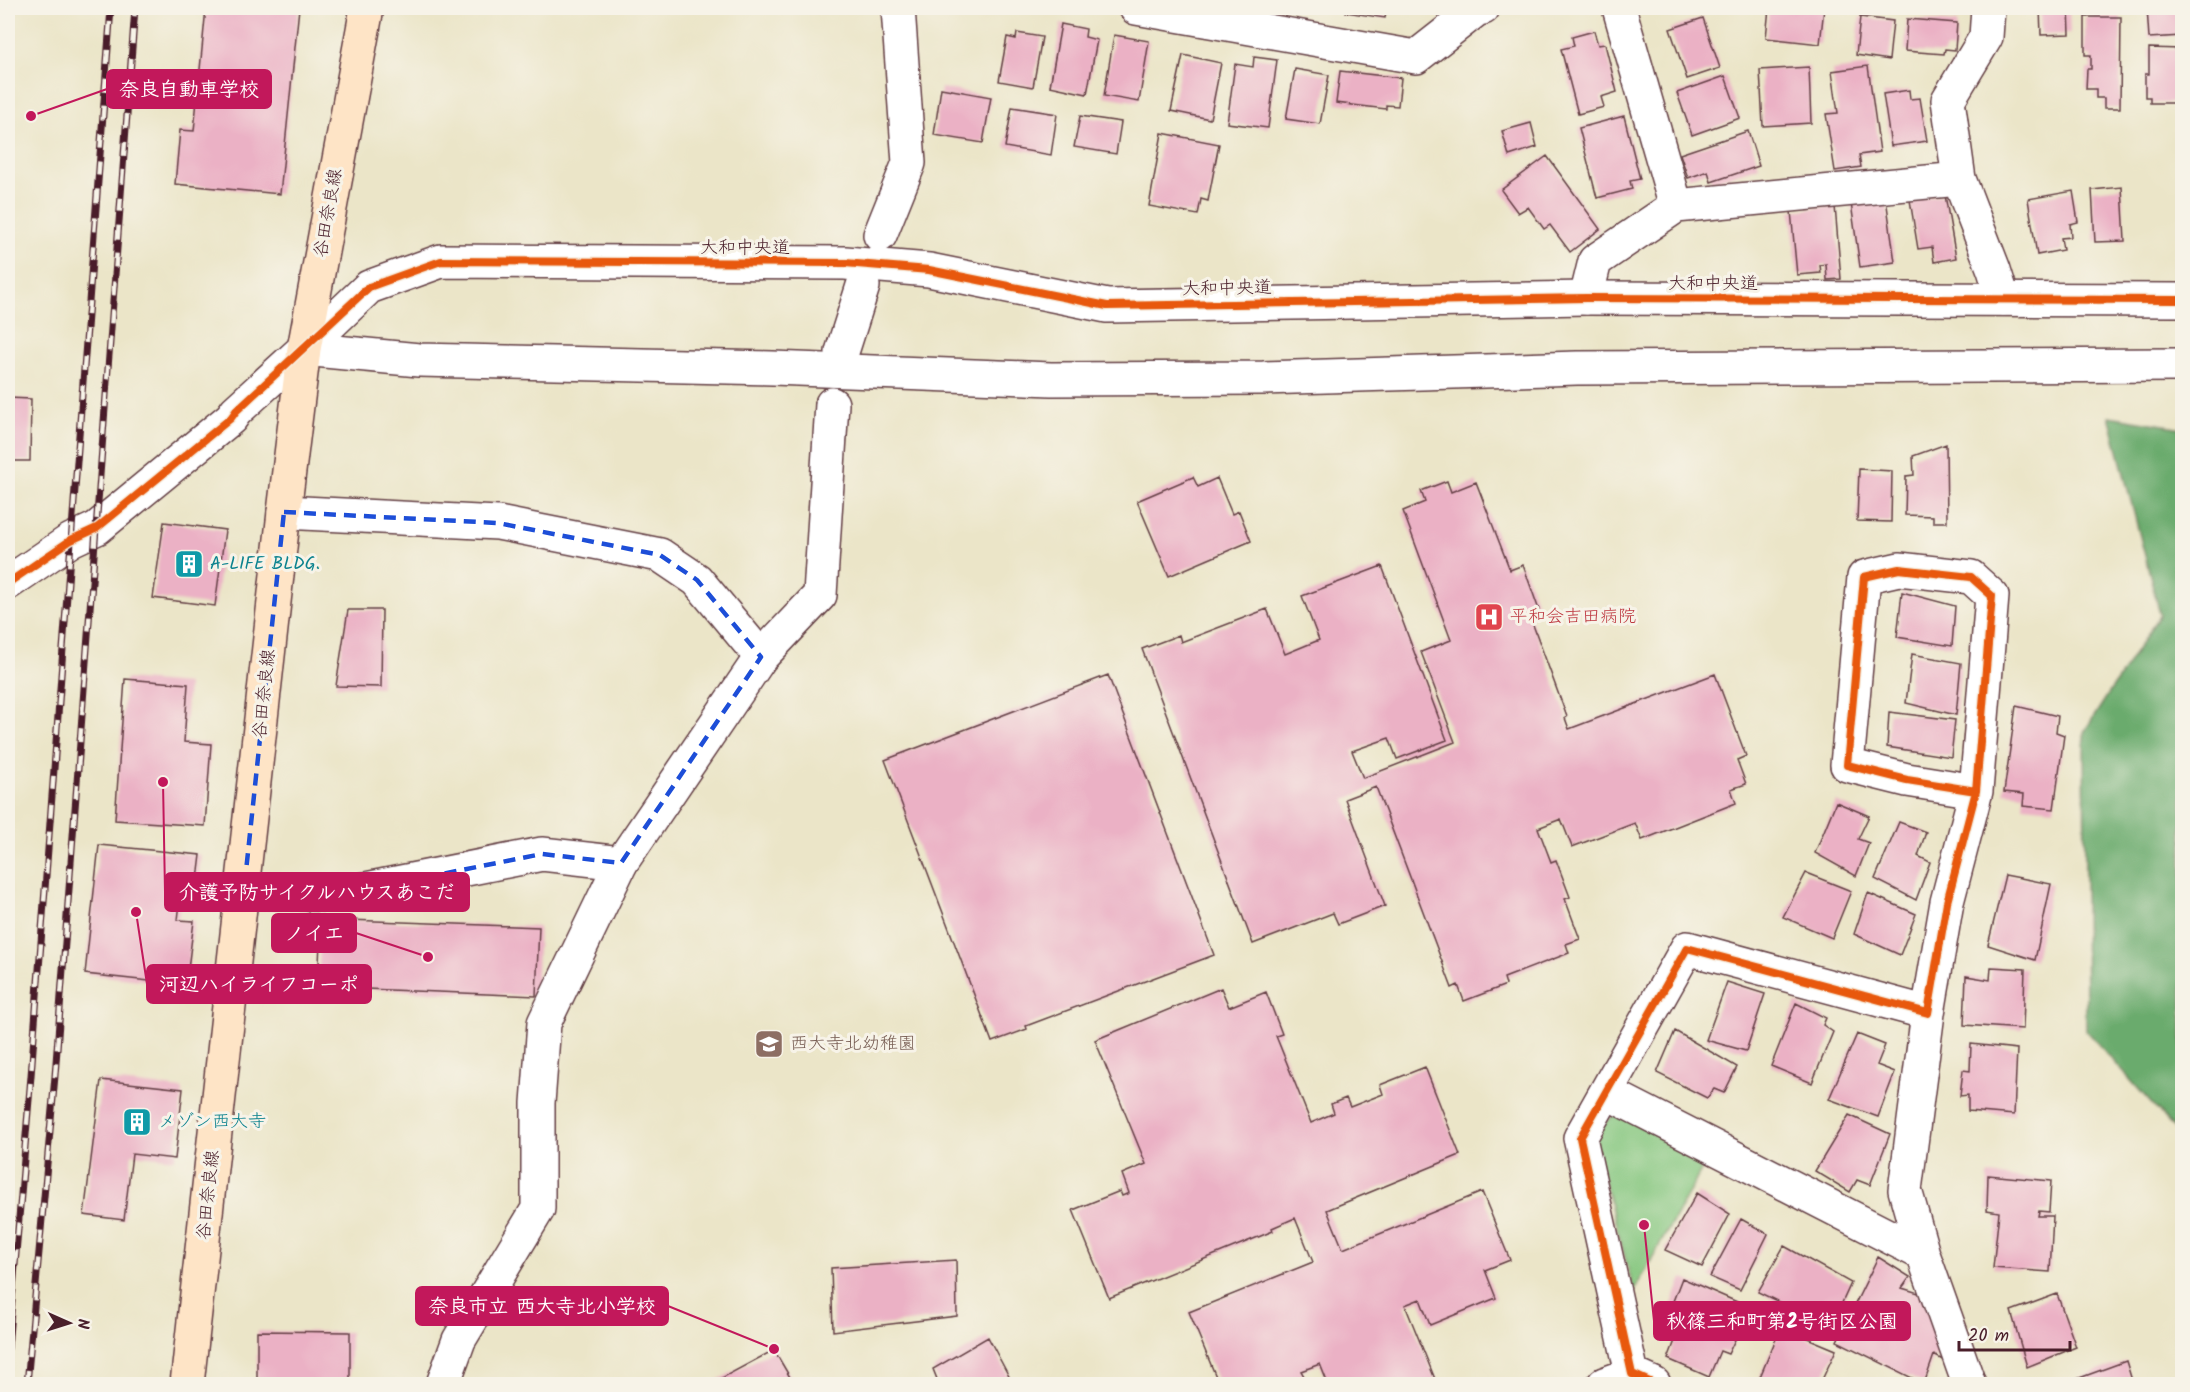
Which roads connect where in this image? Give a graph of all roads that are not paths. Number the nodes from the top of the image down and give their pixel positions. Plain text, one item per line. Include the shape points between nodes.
1 (367, 8) edge
2 (898, 8) edge
3 (1136, 8) edge
4 (1484, 8) edge
5 (1619, 8) edge
6 (1988, 8) edge
7 (1959, 179) junction
8 (1676, 206) junction
9 (880, 235) dead end
10 (863, 286) dead end
11 (1586, 298) junction
12 (2003, 299) junction
13 (2182, 300) edge
14 (304, 349) junction
15 (842, 352) dead end
16 (2182, 365) edge
17 (832, 404) dead end
18 (284, 512) junction
19 (8, 583) edge
20 (761, 657) junction
21 (1976, 791) junction
22 (621, 863) junction
23 (244, 890) junction
24 (1928, 1013) junction
25 (1606, 1092) junction
26 (1923, 1254) junction
27 (1630, 1381) edge
28 (188, 1384) edge
29 (442, 1384) edge
30 (1969, 1384) edge

1 - 14 main road, 谷田奈良線
2 - 9 street via 909,163
3 - 4 street via 1416,57 1476,10
5 - 8 street
6 - 7 street via 1986,37 1948,100
7 - 8 street
7 - 12 street
8 - 11 street via 1595,261
10 - 15 street
11 - 12 street, 大和中央道
11 - 14 street, 大和中央道 via 1107,306 929,270 845,263 441,261 369,287
12 - 13 street, 大和中央道
14 - 16 street via 419,360 1051,379 1263,378 1588,368
14 - 18 main road, 谷田奈良線
14 - 19 street, 大和中央道 via 231,418 97,528 71,540
17 - 20 street via 820,595
18 - 20 street via 498,523 660,555 697,580
18 - 23 main road, 谷田奈良線
20 - 22 street
21 - 21 street via 1992,596 1971,577 1899,569 1863,577 1847,765
21 - 24 street via 1947,902
22 - 23 street via 542,854 336,896
22 - 29 street via 544,1023 538,1103 538,1209 459,1340
23 - 28 main road, 谷田奈良線
24 - 25 street via 1687,948
24 - 26 street via 1905,1190
25 - 26 street
25 - 27 street via 1580,1138
26 - 30 street

